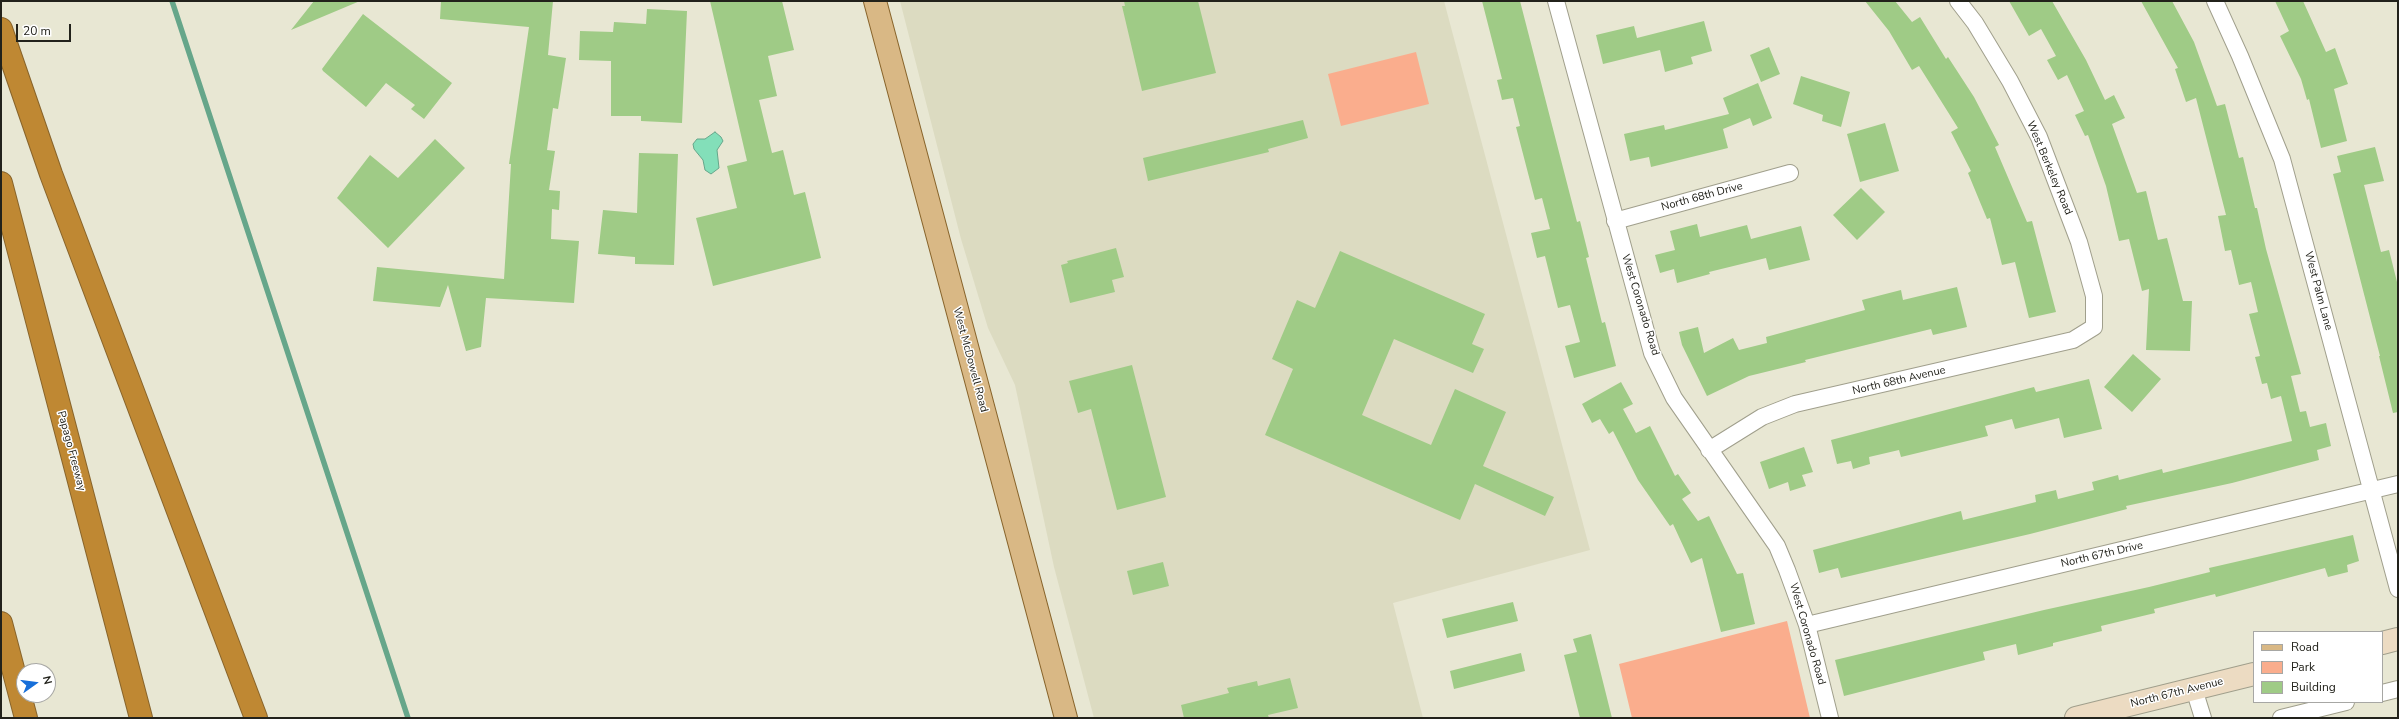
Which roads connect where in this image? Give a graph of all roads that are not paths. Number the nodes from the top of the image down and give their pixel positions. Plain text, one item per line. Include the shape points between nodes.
1 (874, 1) edge
2 (1556, 1) edge
3 (1958, 1) edge
4 (2215, 1) edge
5 (1, 29) edge
6 (1790, 173) dead end
7 (1, 183) edge
8 (1615, 221) junction
9 (2094, 327) joint
10 (1709, 450) junction
11 (2398, 484) edge
12 (2373, 490) junction
13 (2398, 589) edge
14 (1, 623) edge
15 (1807, 625) junction
16 (2398, 639) edge
17 (2383, 643) edge
18 (2253, 674) edge
19 (2194, 689) junction
20 (2398, 689) edge
21 (2383, 693) edge
22 (2342, 703) edge
23 (26, 718) edge
24 (141, 718) edge
25 (256, 718) edge
26 (1066, 718) edge
27 (1830, 718) edge
28 (2076, 718) edge
29 (2203, 718) edge
30 (2281, 718) edge

1 - 26 main road, West McDowell Road
2 - 8 street, West Coronado Road
3 - 9 street, West Berkeley Road via 1975,23 2010,81 2042,144 2074,229 2094,296
4 - 12 street, West Palm Lane via 2282,159
5 - 25 highway via 70,225
6 - 8 street, North 68th Drive
7 - 24 highway, Papago Freeway
8 - 10 street, West Coronado Road via 1652,353 1674,398
9 - 10 street, North 68th Avenue via 2073,340 1795,404 1762,417
10 - 15 street, West Coronado Road via 1777,546
11 - 12 street, North 67th Drive
12 - 13 street, West Palm Lane
12 - 15 street, North 67th Drive
14 - 23 highway
15 - 27 street, West Coronado Road
16 - 17 main road
18 - 19 main road, North 67th Avenue
19 - 28 main road, North 67th Avenue
19 - 29 street
20 - 21 street
22 - 30 street

